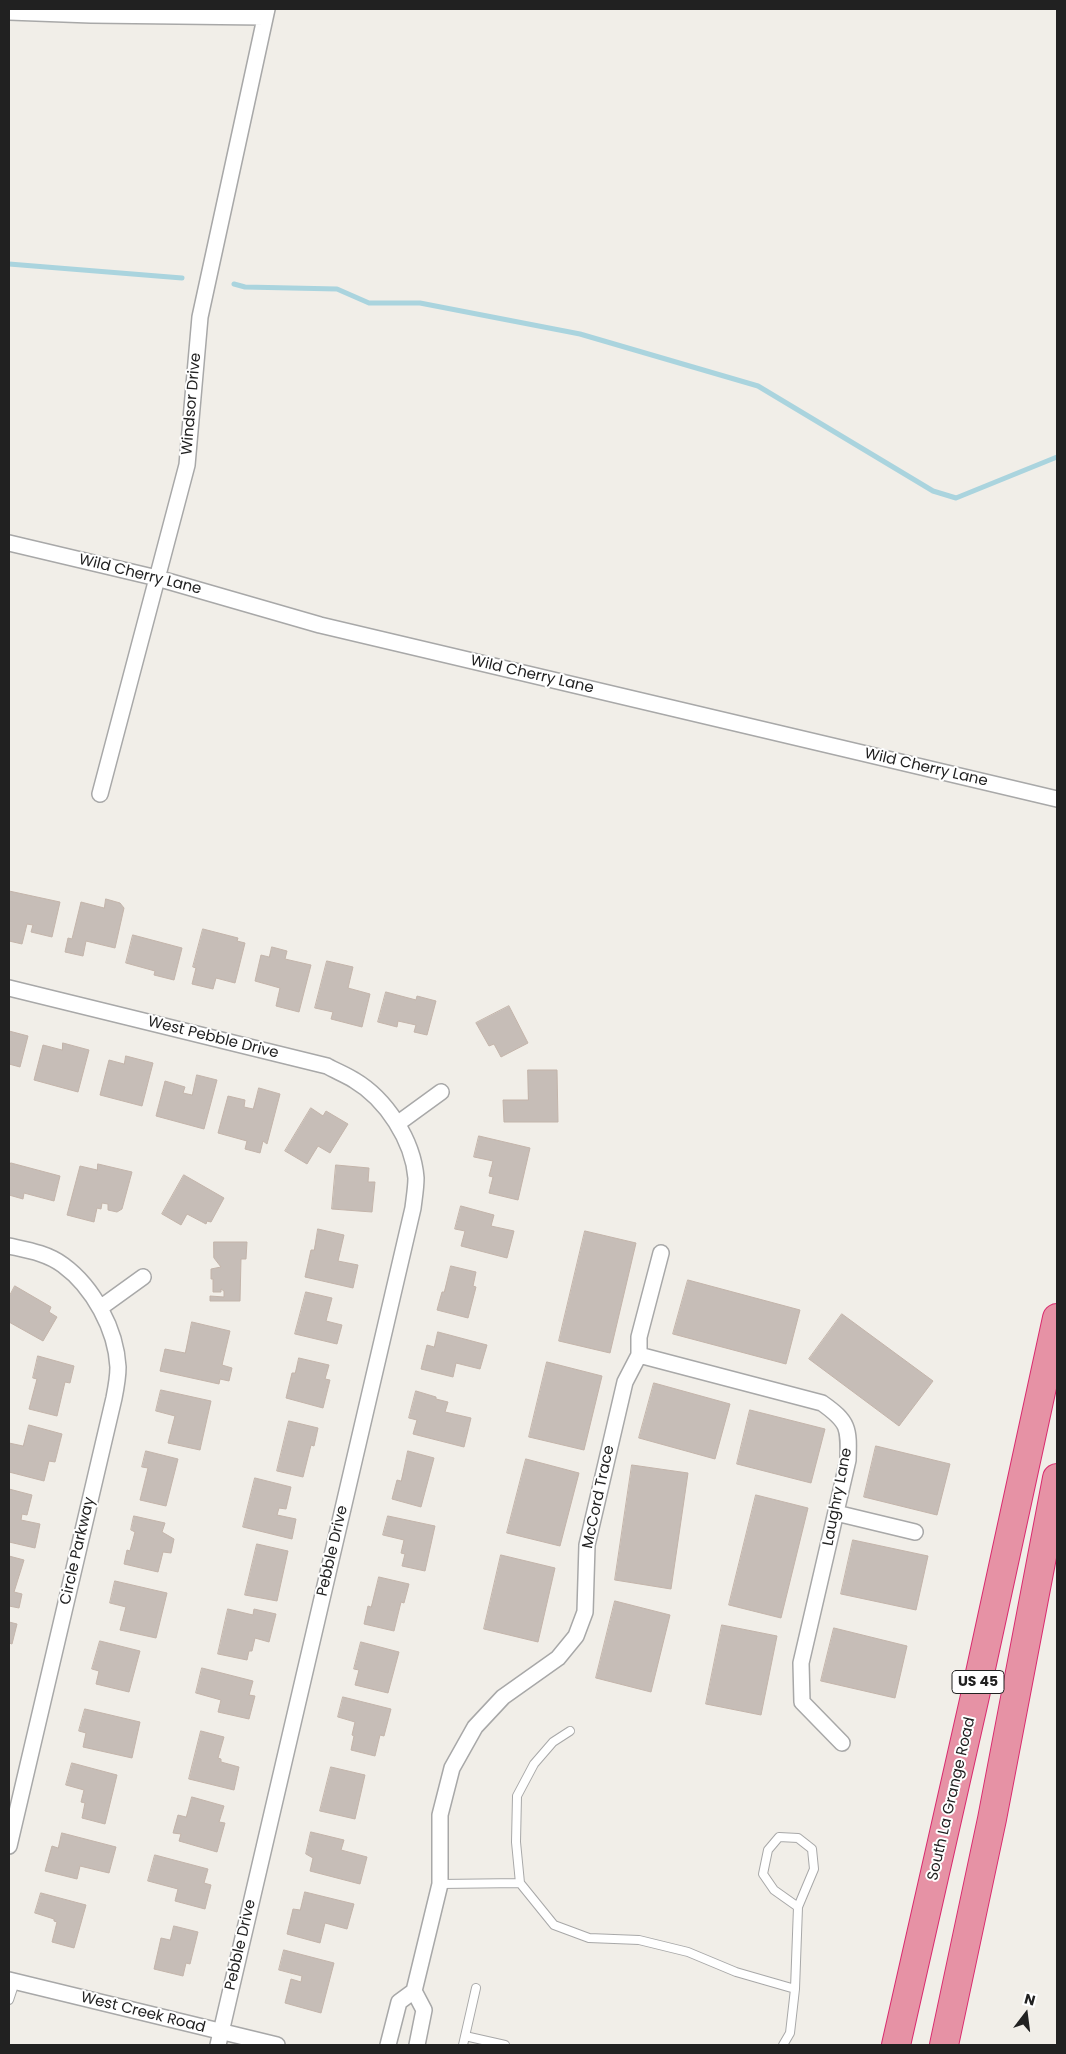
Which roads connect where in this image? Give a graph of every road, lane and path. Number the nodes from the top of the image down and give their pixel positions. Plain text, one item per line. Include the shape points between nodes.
1 (9, 12) edge
2 (266, 13) edge
3 (9, 543) edge
4 (157, 578) junction
5 (100, 794) dead end
6 (1057, 799) edge
7 (9, 988) edge
8 (441, 1092) dead end
9 (397, 1124) junction
10 (9, 1246) edge
11 (661, 1253) dead end
12 (143, 1277) dead end
13 (100, 1308) junction
14 (1057, 1318) edge
15 (639, 1355) junction
16 (1057, 1478) edge
17 (836, 1513) junction
18 (915, 1532) dead end
19 (570, 1732) dead end
20 (842, 1743) dead end
21 (9, 1846) edge
22 (520, 1883) junction
23 (440, 1884) junction
24 (798, 1907) junction
25 (12, 1981) edge
26 (476, 1988) dead end
27 (795, 1989) junction
28 (414, 1990) junction
29 (9, 2000) edge
30 (465, 2036) junction
31 (219, 2039) edge
32 (278, 2045) edge
33 (388, 2045) edge
34 (417, 2045) edge
35 (463, 2045) edge
36 (505, 2045) edge
37 (783, 2045) edge
38 (896, 2045) edge
39 (944, 2045) edge

1 - 2 street via 91,15
2 - 4 street, Windsor Drive via 200,317 187,465
3 - 4 street, Wild Cherry Lane
4 - 5 street, Windsor Drive
4 - 6 street, Wild Cherry Lane via 320,625
7 - 9 street, West Pebble Drive via 327,1066 356,1080 381,1103
8 - 9 street
9 - 31 street, Pebble Drive via 409,1148 416,1178 413,1208
10 - 13 street, Circle Parkway via 38,1252 62,1264 85,1286
11 - 15 street, McCord Trace via 639,1337
12 - 13 street
13 - 21 street, Circle Parkway via 112,1338 118,1367 114,1398
14 - 38 highway, South La Grange Road / US 45
15 - 17 street, Laughry Lane via 822,1403 840,1416 849,1435 848,1460
15 - 23 street, McCord Trace via 625,1382 587,1545 585,1612 576,1636 558,1658 502,1697 475,1727 452,1768 440,1815
16 - 39 highway, US 45 via 992,1819
17 - 18 street
17 - 20 street, Laughry Lane via 801,1663 802,1702
19 - 22 lane via 553,1742 534,1764 517,1796 516,1842
22 - 23 lane
22 - 27 lane via 554,1925 589,1938 639,1940 688,1952 736,1972
23 - 28 street, McCord Trace
24 - 24 lane via 814,1869 812,1849 798,1838 779,1837 768,1850 763,1874 774,1890
24 - 27 lane
25 - 29 lane
25 - 31 street, West Creek Road
26 - 30 lane
27 - 37 lane via 790,2034
28 - 33 street, McCord Trace via 399,2002
28 - 34 street via 424,2010
30 - 35 lane
30 - 36 lane
31 - 32 street, West Creek Road

